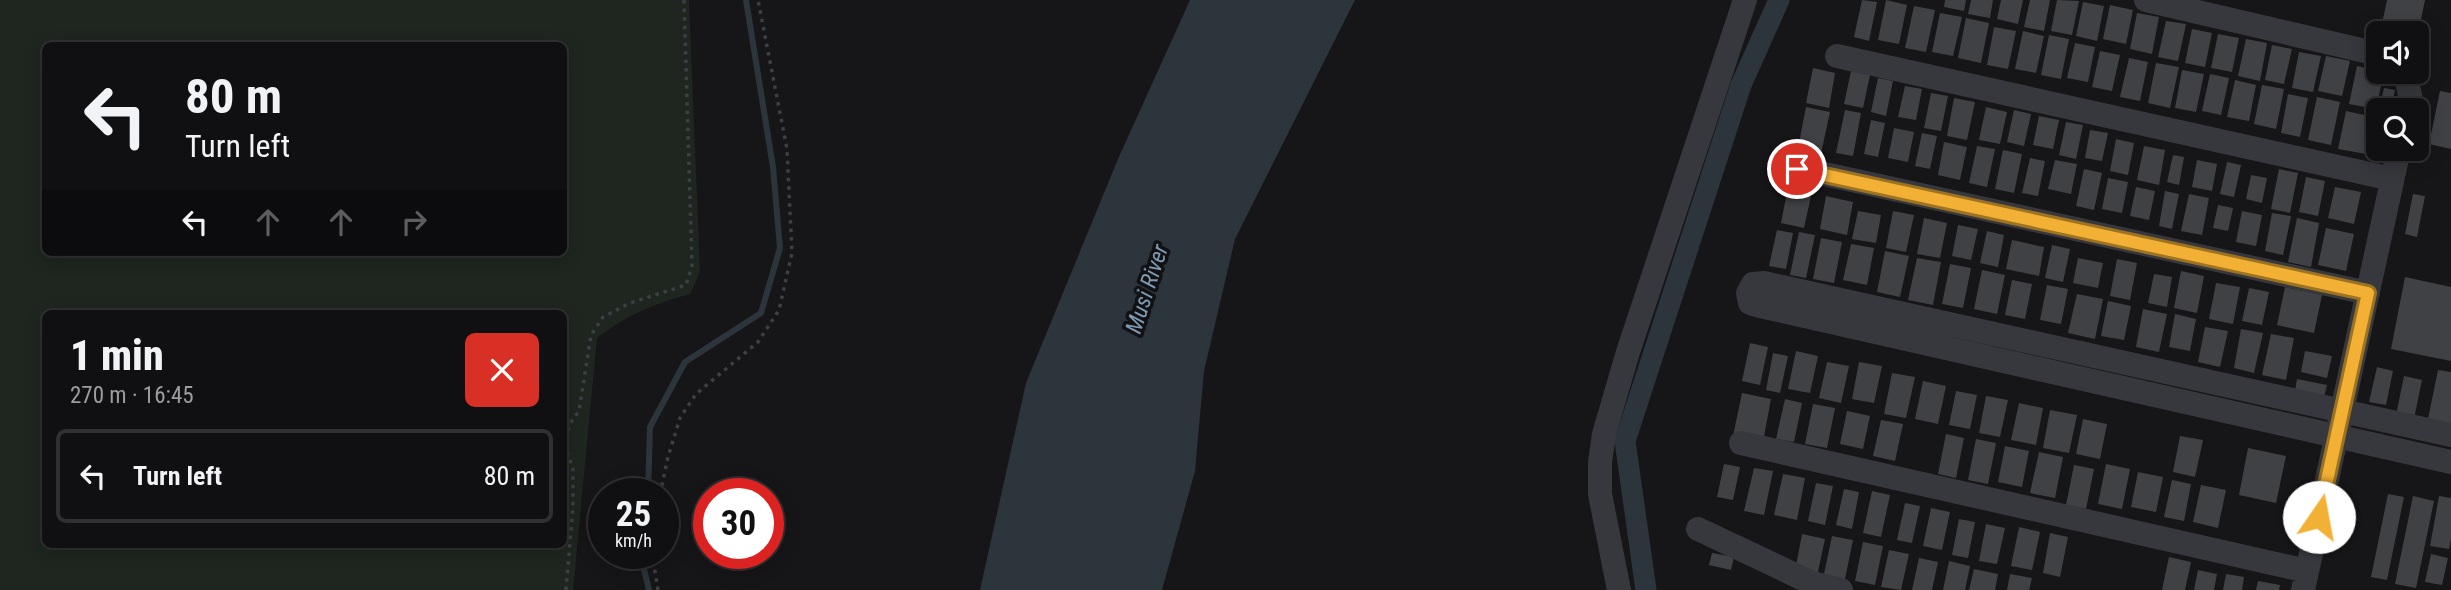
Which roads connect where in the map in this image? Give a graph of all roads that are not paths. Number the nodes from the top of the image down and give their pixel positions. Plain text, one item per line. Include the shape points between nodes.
1 (1745, 0) edge
2 (2146, 0) edge
3 (2237, 10) edge
4 (2366, 50) edge
5 (1837, 56) dead end
6 (2396, 161) edge
7 (1797, 169) dead end
8 (2392, 179) junction
9 (2368, 293) junction
10 (2342, 411) junction
11 (2451, 435) edge
12 (2337, 436) junction
13 (1741, 443) dead end
14 (2451, 462) edge
15 (1698, 529) dead end
16 (2305, 580) edge
17 (1619, 590) edge
18 (1841, 590) edge

1 - 17 street via 1604,434 1600,494
2 - 3 street
3 - 4 street
5 - 8 street
6 - 8 street
7 - 9 street
8 - 9 street
9 - 10 street
10 - 11 street
10 - 12 street
10 - 12 street via 1764,283 1753,284 1748,293 1750,303 1760,306
12 - 14 street
12 - 16 street
13 - 16 street
15 - 18 street via 1812,583

